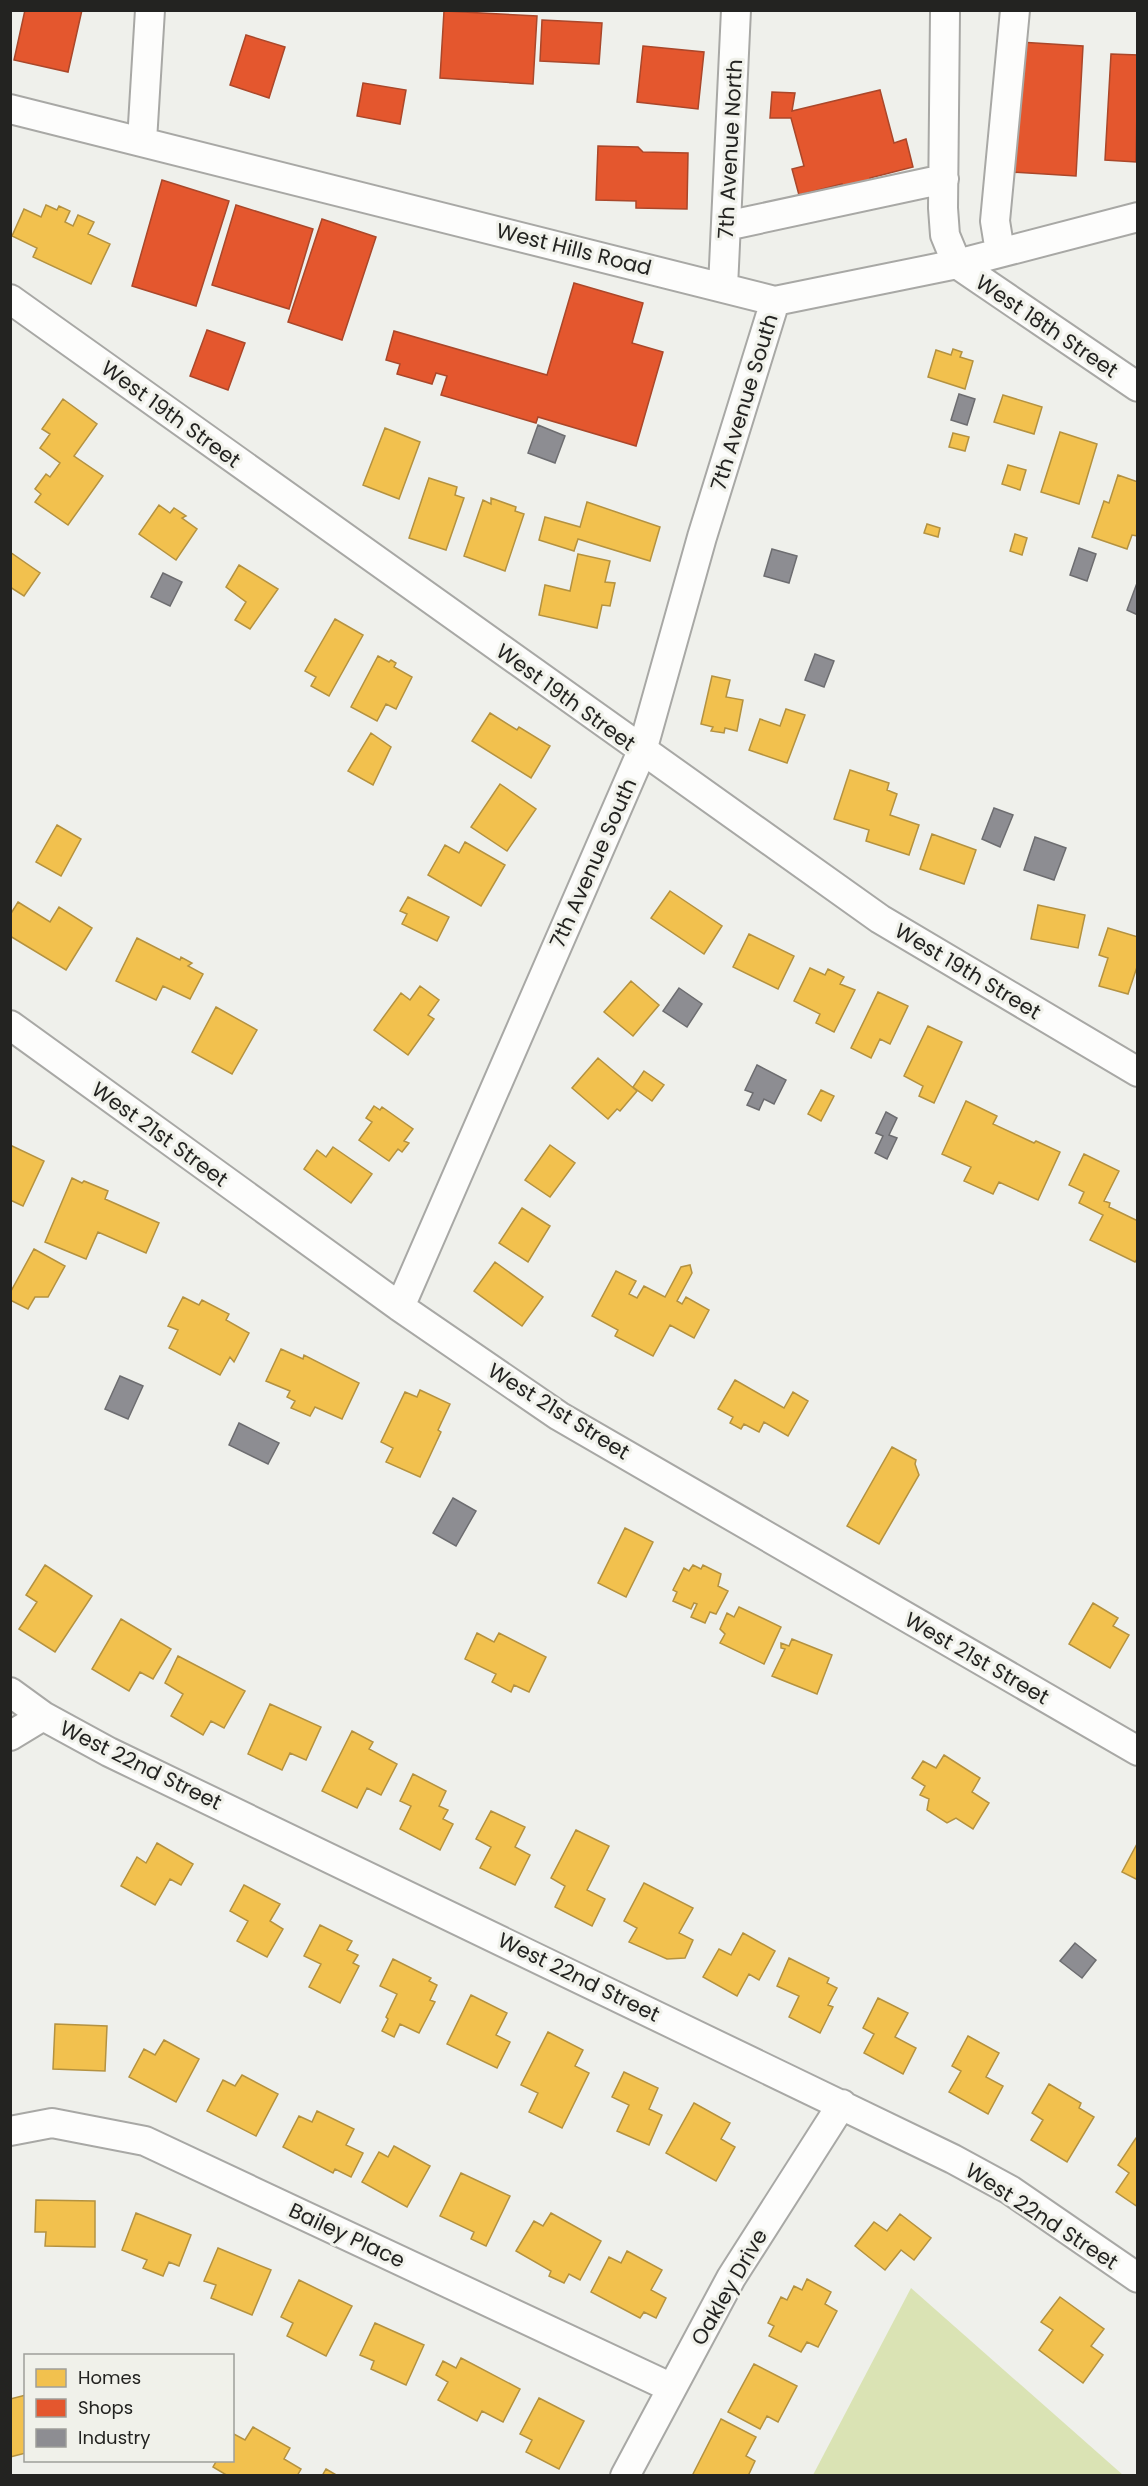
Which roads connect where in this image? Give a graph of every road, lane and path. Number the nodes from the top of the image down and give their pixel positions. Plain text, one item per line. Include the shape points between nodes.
1 (150, 10) edge
2 (736, 10) edge
3 (1015, 10) edge
4 (945, 13) dead end
5 (10, 109) edge
6 (142, 141) junction
7 (944, 179) junction
8 (1137, 218) edge
9 (726, 226) junction
10 (1000, 252) junction
11 (957, 264) junction
12 (723, 287) junction
13 (10, 299) edge
14 (775, 301) junction
15 (1137, 387) edge
16 (642, 751) junction
17 (10, 1025) edge
18 (1137, 1072) edge
19 (400, 1307) junction
20 (10, 1692) edge
21 (44, 1716) junction
22 (10, 1736) edge
23 (1137, 1751) edge
24 (842, 2104) junction
25 (10, 2131) edge
26 (1137, 2278) edge
27 (672, 2388) junction
28 (625, 2475) edge

1 - 6 street
2 - 9 street, 7th Avenue North
3 - 10 street via 995,221
4 - 7 street
5 - 6 street, West Hills Road
6 - 12 street, West Hills Road
7 - 9 street
7 - 11 street via 945,235
8 - 10 street, West Hills Road
9 - 12 street, 7th Avenue North
10 - 11 street, West Hills Road
11 - 14 street, West Hills Road
11 - 15 street, West 18th Street
12 - 14 street, West Hills Road
13 - 16 street, West 19th Street
14 - 16 street, 7th Avenue South via 702,537
16 - 18 street, West 19th Street via 880,919
16 - 19 street, 7th Avenue South
17 - 19 street, West 21st Street
19 - 23 street, West 21st Street via 559,1416
20 - 21 street, West 22nd Street
21 - 22 street
21 - 24 street, West 22nd Street via 109,1752
24 - 26 street, West 22nd Street via 1010,2190
24 - 27 street, Oakley Drive via 731,2278
25 - 27 street, Bailey Place via 52,2123 145,2141
27 - 28 street, Oakley Drive

